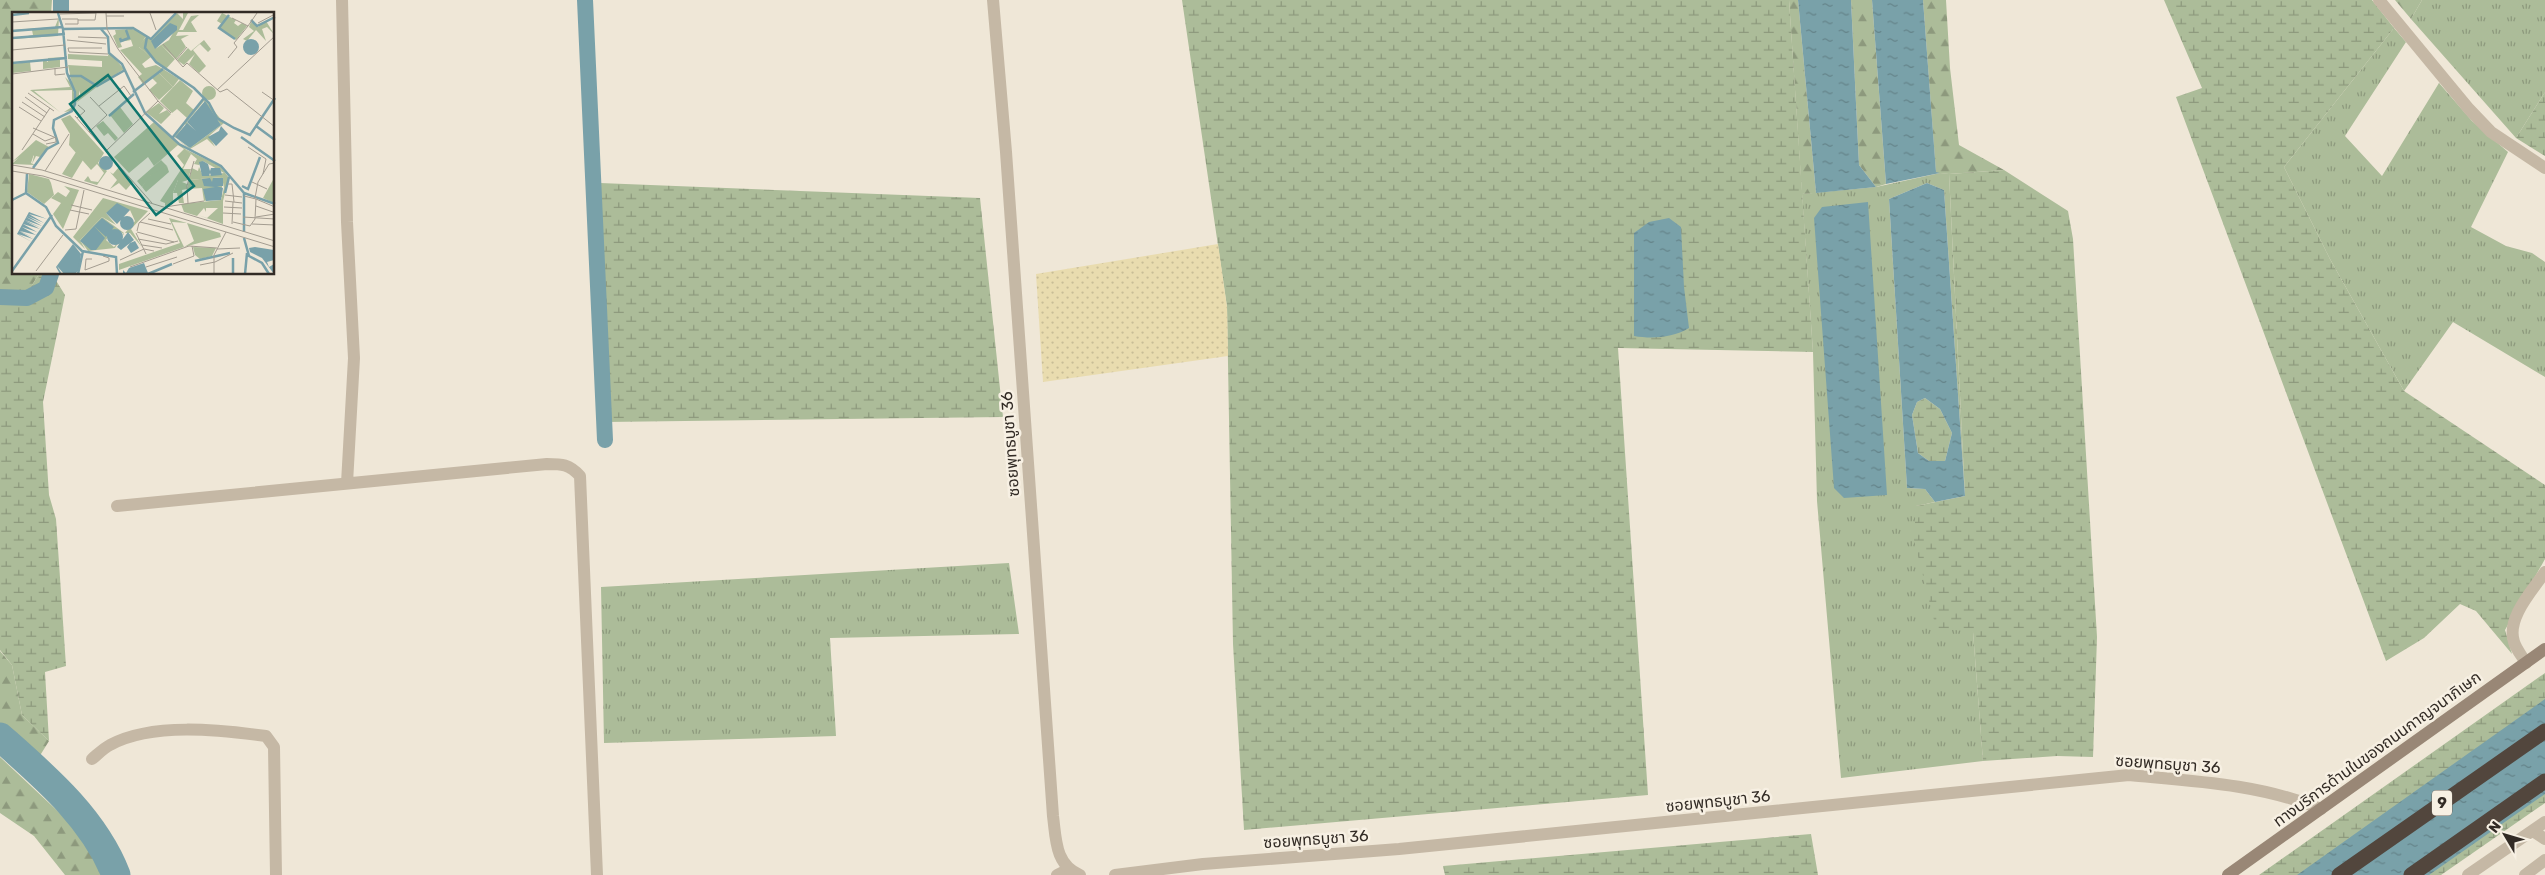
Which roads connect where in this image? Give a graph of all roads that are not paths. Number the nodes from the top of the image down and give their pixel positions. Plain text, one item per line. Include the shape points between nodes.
1 (342, 0) edge
2 (993, 0) edge
3 (2379, 0) edge
4 (2545, 168) edge
5 (347, 484) junction
6 (117, 506) dead end
7 (2545, 572) edge
8 (2545, 649) edge
9 (2526, 663) junction
10 (2545, 731) edge
11 (92, 759) dead end
12 (2545, 781) edge
13 (2321, 809) junction
14 (2545, 822) edge
15 (2533, 831) junction
16 (2545, 839) edge
17 (2545, 860) edge
18 (1069, 873) edge
19 (276, 875) edge
20 (597, 875) edge
21 (1116, 875) edge
22 (2228, 875) edge
23 (2339, 875) edge
24 (2411, 875) edge
25 (2468, 875) edge
26 (2525, 875) edge

1 - 5 street via 354,358
2 - 18 street, ซอยพุทธบูชา 36 via 1053,816 1059,857
3 - 4 street via 2491,132
5 - 6 street
5 - 20 street via 547,464 564,464 580,476
7 - 9 street via 2514,620 2514,642
8 - 9 main road, ทางบริการด้านในของถนนกาญจนาภิเษก
9 - 13 main road, ทางบริการด้านในของถนนกาญจนาภิเษก
10 - 23 highway, 9
11 - 19 street via 109,745 128,737 185,728 266,736 274,747
12 - 24 highway
13 - 21 street, ซอยพุทธบูชา 36 via 2229,784 2129,775
13 - 22 main road, ทางบริการด้านในของถนนกาญจนาภิเษก
14 - 15 street
15 - 16 street
15 - 25 street
17 - 26 street

